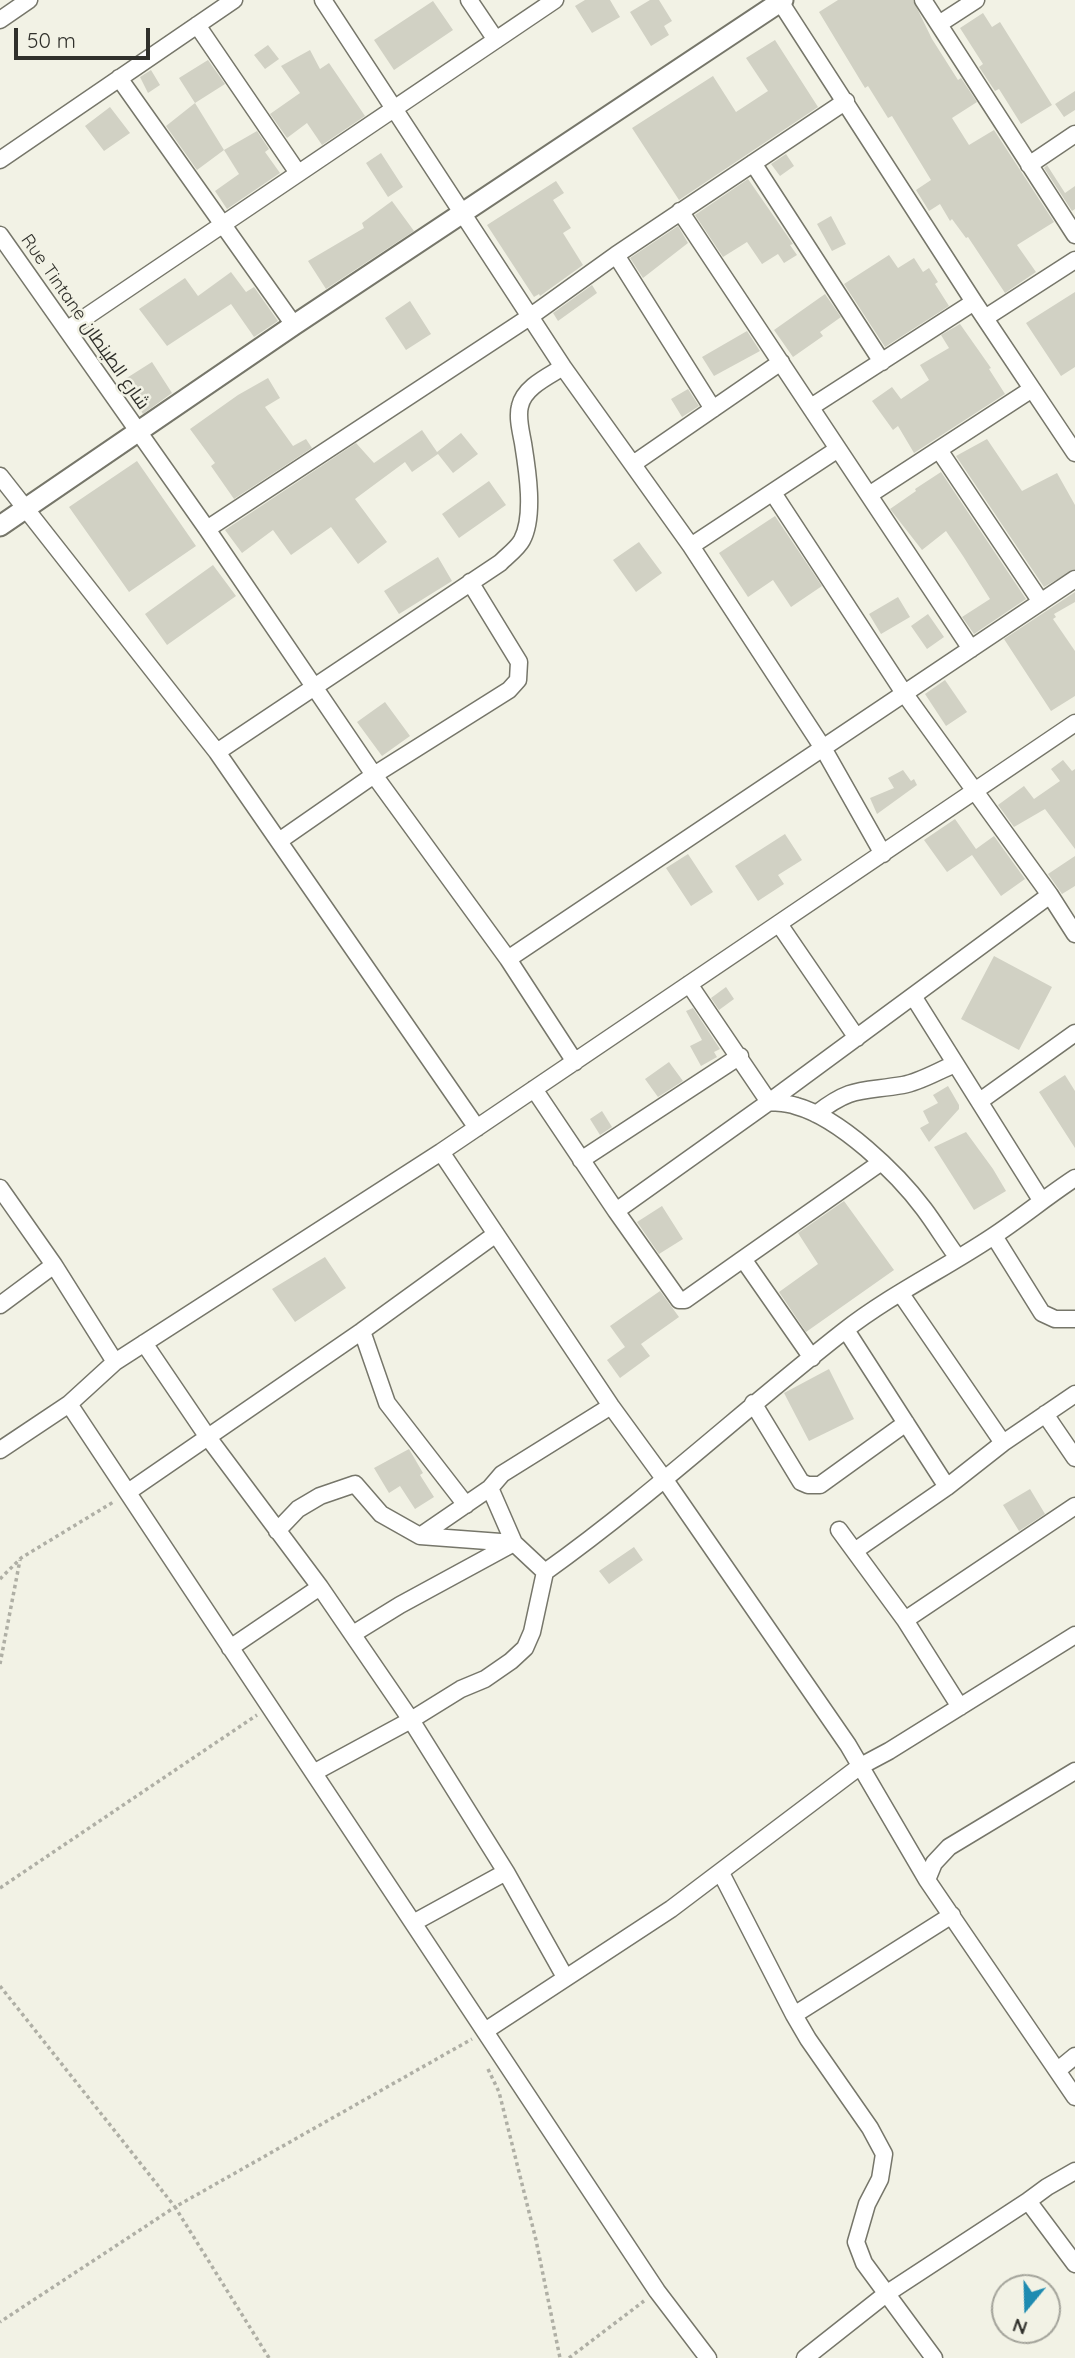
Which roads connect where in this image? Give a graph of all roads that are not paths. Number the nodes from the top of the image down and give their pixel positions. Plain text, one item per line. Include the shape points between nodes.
1 (29, 0) edge
2 (234, 0) edge
3 (323, 0) edge
4 (469, 0) edge
5 (555, 0) edge
6 (923, 0) edge
7 (976, 0) edge
8 (781, 1) edge
9 (0, 20) edge
10 (939, 24) junction
11 (197, 25) junction
12 (496, 40) junction
13 (119, 78) junction
14 (846, 101) junction
15 (394, 108) junction
16 (1075, 134) edge
17 (0, 160) edge
18 (753, 163) junction
19 (1029, 165) junction
20 (298, 173) junction
21 (680, 211) junction
22 (463, 213) junction
23 (222, 225) junction
24 (0, 236) edge
25 (1075, 236) edge
26 (616, 255) junction
27 (1075, 260) edge
28 (974, 302) junction
29 (531, 317) junction
30 (985, 318) junction
31 (294, 325) junction
32 (68, 329) junction
33 (781, 362) junction
34 (882, 362) junction
35 (563, 367) junction
36 (1032, 388) junction
37 (811, 407) junction
38 (713, 409) junction
39 (138, 430) junction
40 (838, 449) junction
41 (939, 450) junction
42 (1075, 453) edge
43 (633, 464) junction
44 (0, 476) edge
45 (773, 494) junction
46 (869, 495) junction
47 (25, 510) junction
48 (0, 526) edge
49 (207, 529) junction
50 (691, 547) junction
51 (1075, 579) edge
52 (470, 582) junction
53 (1041, 602) junction
54 (971, 649) junction
55 (315, 686) junction
56 (904, 693) junction
57 (1074, 726) edge
58 (823, 748) junction
59 (217, 752) junction
60 (374, 775) junction
61 (973, 792) junction
62 (279, 841) junction
63 (883, 854) junction
64 (1050, 895) junction
65 (779, 924) junction
66 (1075, 934) edge
67 (508, 959) junction
68 (689, 984) junction
69 (913, 996) junction
70 (1075, 1033) edge
71 (857, 1038) junction
72 (740, 1056) junction
73 (575, 1062) junction
74 (955, 1065) junction
75 (534, 1089) junction
76 (980, 1101) junction
77 (769, 1102) junction
78 (816, 1114) junction
79 (477, 1128) junction
80 (440, 1152) junction
81 (581, 1160) junction
82 (880, 1163) junction
83 (1075, 1178) edge
84 (0, 1188) edge
85 (1041, 1200) junction
86 (616, 1211) junction
87 (496, 1234) junction
88 (994, 1236) junction
89 (958, 1258) junction
90 (743, 1259) junction
91 (54, 1265) junction
92 (901, 1294) junction
93 (0, 1305) edge
94 (1075, 1319) edge
95 (846, 1330) junction
96 (362, 1331) junction
97 (144, 1343) junction
98 (812, 1358) junction
99 (115, 1362) junction
100 (1075, 1394) edge
101 (753, 1403) junction
102 (69, 1404) junction
103 (611, 1406) junction
104 (1045, 1414) junction
105 (906, 1423) junction
106 (207, 1436) junction
107 (1003, 1443) junction
108 (0, 1450) edge
109 (1075, 1458) edge
110 (665, 1480) junction
111 (947, 1487) junction
112 (490, 1488) junction
113 (128, 1492) junction
114 (466, 1505) junction
115 (1075, 1506) edge
116 (839, 1530) dead end
117 (277, 1531) junction
118 (420, 1536) junction
119 (514, 1543) junction
120 (856, 1550) junction
121 (545, 1572) junction
122 (320, 1587) junction
123 (905, 1620) junction
124 (353, 1634) junction
125 (1075, 1635) edge
126 (230, 1648) junction
127 (960, 1707) junction
128 (411, 1720) junction
129 (859, 1767) junction
130 (1075, 1771) edge
131 (315, 1772) junction
132 (506, 1872) junction
133 (721, 1873) junction
134 (927, 1880) junction
135 (952, 1915) junction
136 (414, 1923) junction
137 (565, 1977) junction
138 (794, 2015) junction
139 (485, 2031) junction
140 (1075, 2056) edge
141 (1058, 2070) junction
142 (1075, 2097) edge
143 (1075, 2171) edge
144 (1028, 2201) junction
145 (1075, 2264) edge
146 (886, 2294) junction
147 (708, 2358) edge
148 (805, 2358) edge
149 (934, 2358) edge

1 - 9 street
2 - 11 street
3 - 15 street
4 - 12 street
5 - 12 street
6 - 10 street
7 - 10 street
8 - 14 street
8 - 22 street
10 - 19 street
11 - 13 street
11 - 20 street
12 - 15 street
13 - 17 street
13 - 23 street
14 - 18 street
14 - 28 street
15 - 20 street
15 - 22 street
16 - 19 street
18 - 21 street
18 - 34 street
19 - 25 street
20 - 23 street
21 - 26 street
21 - 33 street
22 - 29 street
22 - 31 street
23 - 31 street
23 - 32 street
24 - 32 street, Rue Tintane شارع الطينطان
26 - 29 street
26 - 38 street
27 - 30 street
28 - 30 street
28 - 34 street
29 - 35 street
29 - 49 street
30 - 36 street
31 - 39 street
32 - 39 street, Rue Tintane شارع الطينطان
33 - 37 street
33 - 38 street
34 - 37 street
35 - 43 street
35 - 52 street via 535,385 520,404 529,512 523,539 500,563
36 - 41 street
36 - 42 street
37 - 40 street
38 - 43 street
39 - 47 street
39 - 49 street, Rue Tintane شارع الطينطان
40 - 45 street
40 - 46 street
41 - 46 street
41 - 53 street
43 - 50 street
44 - 47 street
45 - 50 street
45 - 56 street
46 - 54 street
47 - 48 street
47 - 59 street
49 - 55 street, Rue Tintane شارع الطينطان
50 - 58 street
51 - 53 street
52 - 55 street
52 - 60 street via 519,662 518,680
53 - 54 street
54 - 56 street
55 - 59 street
55 - 60 street, Rue Tintane شارع الطينطان
56 - 58 street
56 - 61 street
57 - 61 street
58 - 63 street
58 - 67 street
59 - 62 street
60 - 62 street
60 - 67 street, Rue Tintane شارع الطينطان
61 - 63 street
61 - 64 street
62 - 79 street
63 - 65 street
64 - 66 street
64 - 69 street
65 - 68 street
65 - 71 street
67 - 73 street, Rue Tintane شارع الطينطان
68 - 72 street
68 - 73 street
69 - 71 street
69 - 74 street
70 - 76 street
71 - 77 street
72 - 77 street
72 - 81 street
73 - 75 street
74 - 76 street
74 - 78 street via 906,1084 849,1092
75 - 79 street
75 - 81 street
76 - 85 street
77 - 78 street via 795,1105
77 - 86 street
78 - 82 street via 845,1131
79 - 80 street
80 - 87 street
80 - 97 street
81 - 86 street
82 - 89 street via 914,1197
82 - 90 street
83 - 85 street
84 - 91 street
85 - 88 street
86 - 90 street via 680,1300
87 - 96 street
87 - 103 street
88 - 89 street
88 - 94 street via 1042,1313 1055,1319
89 - 92 street
90 - 98 street
91 - 93 street
91 - 99 street
92 - 95 street
92 - 107 street
95 - 98 street
95 - 105 street
96 - 106 street
96 - 114 street via 387,1403
97 - 99 street
97 - 106 street
98 - 101 street
99 - 102 street
100 - 104 street
101 - 105 street via 801,1482 808,1485 820,1485
101 - 110 street
102 - 108 street
102 - 113 street
103 - 110 street
103 - 112 street via 502,1474
104 - 107 street
104 - 109 street
105 - 111 street
106 - 113 street
106 - 117 street
107 - 111 street
110 - 121 street
110 - 129 street
111 - 120 street
112 - 114 street
112 - 119 street
113 - 126 street
114 - 118 street
115 - 123 street
116 - 120 street
117 - 118 street via 298,1509 355,1484 381,1514
117 - 122 street
118 - 119 street
119 - 121 street
119 - 124 street
120 - 123 street
121 - 128 street via 525,1648 485,1679
122 - 124 street
122 - 126 street
123 - 127 street
124 - 128 street
125 - 127 street
126 - 131 street
127 - 129 street
128 - 131 street
128 - 132 street
129 - 133 street
129 - 134 street
130 - 134 street via 949,1847 934,1863
131 - 136 street
132 - 136 street
132 - 137 street
133 - 137 street
133 - 138 street
134 - 135 street
135 - 138 street
135 - 141 street
136 - 139 street
137 - 139 street
138 - 146 street via 884,2154 880,2179 856,2242 864,2263
139 - 147 street via 657,2291
140 - 141 street
141 - 142 street
143 - 144 street
144 - 145 street
144 - 146 street
146 - 148 street
146 - 149 street

